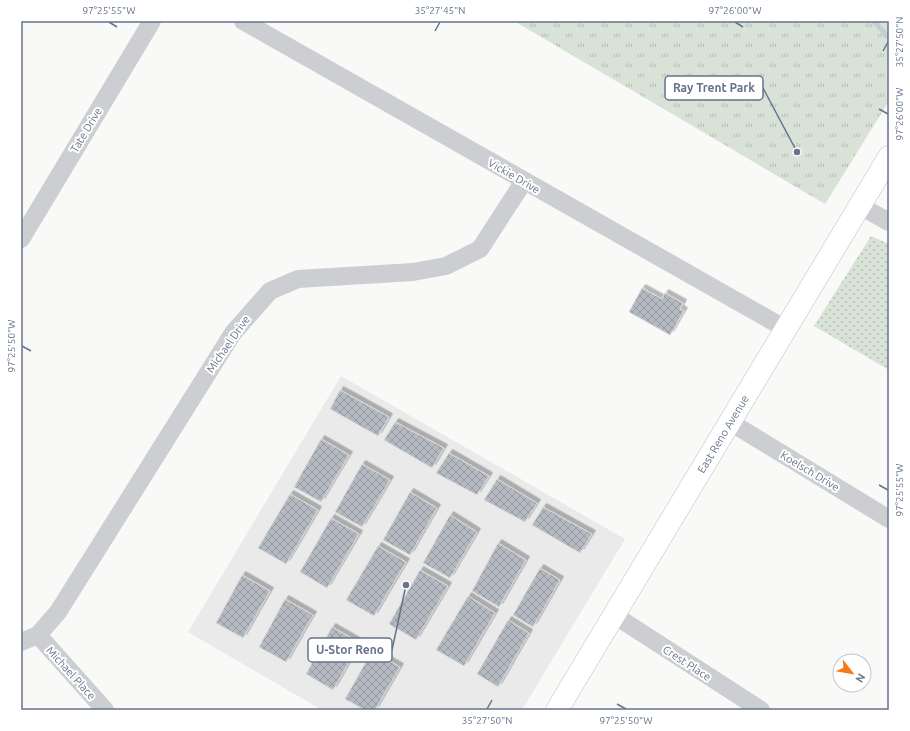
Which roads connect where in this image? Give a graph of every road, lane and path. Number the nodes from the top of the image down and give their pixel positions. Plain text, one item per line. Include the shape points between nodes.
1 (152, 21) edge
2 (243, 21) edge
3 (889, 158) edge
4 (524, 181) junction
5 (860, 206) junction
6 (889, 222) edge
7 (21, 239) edge
8 (786, 329) junction
9 (730, 422) junction
10 (889, 519) edge
11 (614, 615) junction
12 (38, 635) junction
13 (21, 642) edge
14 (105, 710) edge
15 (557, 710) edge
16 (761, 710) edge

1 - 7 street, Tate Drive
2 - 4 street, Vickie Drive
3 - 5 main road, East Reno Avenue
4 - 8 street, Vickie Drive
4 - 12 street, Michael Drive via 480,249 446,266 413,272 298,279 270,290 233,333 58,612
5 - 6 street
5 - 8 main road, East Reno Avenue
8 - 9 main road, East Reno Avenue
9 - 10 street, Koelsch Drive
9 - 11 main road, East Reno Avenue
11 - 15 main road, East Reno Avenue
11 - 16 street, Crest Place
12 - 13 street, Michael Drive
12 - 14 street, Michael Place

